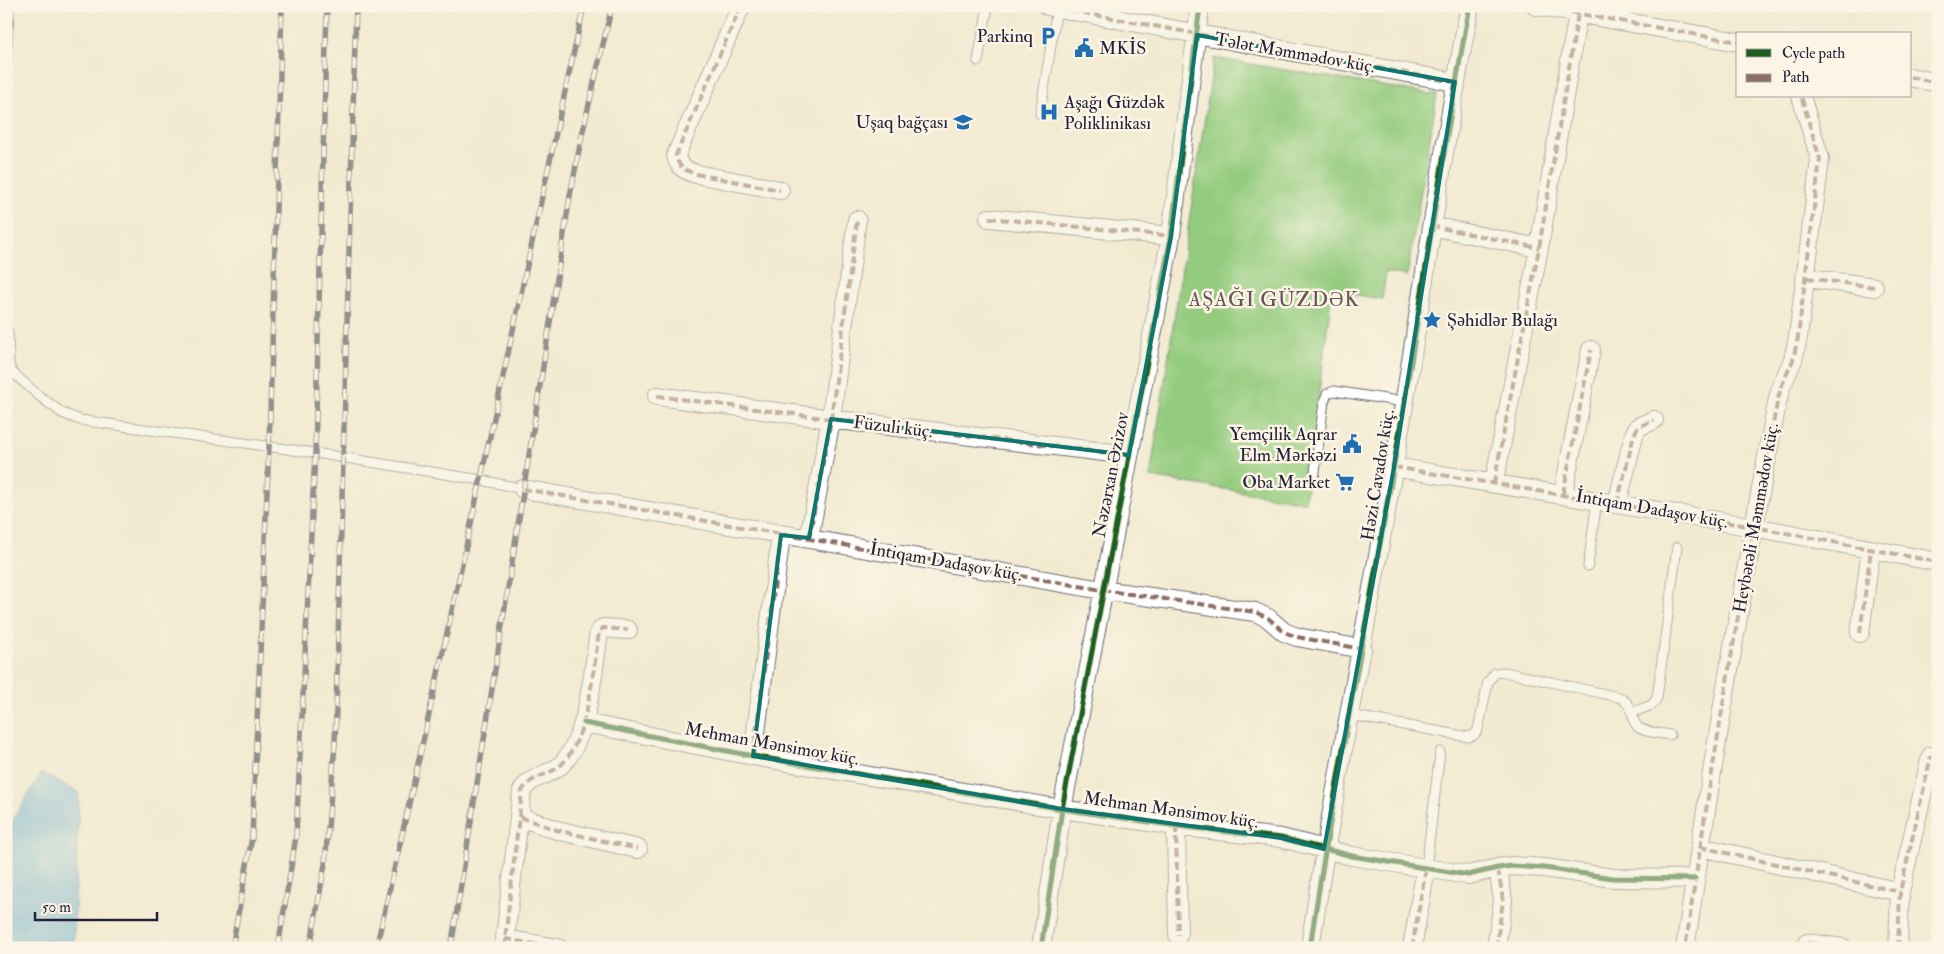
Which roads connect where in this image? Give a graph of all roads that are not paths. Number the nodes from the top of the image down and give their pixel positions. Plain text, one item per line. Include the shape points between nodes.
1 (741, 6) edge
2 (988, 6) edge
3 (1200, 6) edge
4 (1470, 6) edge
5 (1536, 6) edge
6 (1052, 7) edge
7 (1578, 13) junction
8 (1197, 35) junction
9 (1736, 42) edge
10 (978, 61) dead end
11 (1912, 77) edge
12 (1455, 82) junction
13 (1938, 82) edge
14 (1802, 98) edge
15 (1040, 114) dead end
16 (780, 190) dead end
17 (989, 218) dead end
18 (857, 220) dead end
19 (1431, 226) junction
20 (1170, 236) junction
21 (1538, 248) junction
22 (1807, 278) junction
23 (1874, 288) dead end
24 (8, 332) dead end
25 (1591, 350) dead end
26 (657, 396) dead end
27 (1404, 402) junction
28 (831, 419) junction
29 (1654, 420) dead end
30 (1129, 455) junction
31 (1394, 467) junction
32 (1314, 479) dead end
33 (1494, 483) junction
34 (523, 489) joint
35 (1563, 494) junction
36 (1597, 500) junction
37 (1617, 504) junction
38 (1754, 527) junction
39 (781, 535) junction
40 (809, 538) junction
41 (1677, 547) dead end
42 (1871, 549) junction
43 (1938, 562) edge
44 (1588, 566) dead end
45 (1102, 590) junction
46 (628, 630) dead end
47 (1860, 632) dead end
48 (1362, 649) junction
49 (1633, 712) junction
50 (1350, 716) junction
51 (584, 723) junction
52 (1670, 735) dead end
53 (1440, 752) dead end
54 (752, 756) junction
55 (1931, 756) dead end
56 (1062, 809) junction
57 (520, 817) junction
58 (1176, 826) junction
59 (1700, 847) junction
60 (638, 849) dead end
61 (1324, 849) junction
62 (1426, 868) junction
63 (1498, 868) junction
64 (1695, 879) junction
65 (1900, 892) junction
66 (1178, 935) dead end
67 (504, 943) edge
68 (1686, 943) dead end
69 (1806, 943) dead end
70 (558, 948) edge
71 (1041, 948) edge
72 (1310, 948) edge
73 (1412, 948) edge
74 (1496, 948) edge
75 (1842, 948) edge
76 (1898, 948) edge

1 - 16 street via 676,155 678,164 685,171
2 - 10 lane
3 - 8 street, Nəzərxan Əzizov
4 - 12 street, Həzi Cavadov küç.
5 - 7 street
6 - 8 street, Tələt Məmmədov küç.
6 - 15 lane
7 - 9 street
7 - 21 street
8 - 12 street, Tələt Məmmədov küç.
8 - 20 street, Nəzərxan Əzizov
11 - 13 street
12 - 19 street, Həzi Cavadov küç.
14 - 22 street, Heybətəli Məmmədov küç. via 1820,159
17 - 20 street
18 - 28 street
19 - 21 street
19 - 27 street, Həzi Cavadov küç.
20 - 30 street, Nəzərxan Əzizov
21 - 33 street
22 - 23 street
22 - 38 street, Heybətəli Məmmədov küç. via 1798,337 1777,403
24 - 34 lane via 12,372 62,413 80,420 334,456
25 - 35 street
26 - 28 street, Füzuli küç.
27 - 31 street, Həzi Cavadov küç.
27 - 32 lane via 1334,391 1327,394
28 - 30 street, Füzuli küç.
28 - 40 street
29 - 37 street via 1638,427 1634,435
30 - 45 street, Nəzərxan Əzizov
31 - 33 street, İntiqam Dadaşov küç.
31 - 48 street, Həzi Cavadov küç.
33 - 35 street, İntiqam Dadaşov küç.
34 - 39 street, İntiqam Dadaşov küç.
35 - 36 street, İntiqam Dadaşov küç.
36 - 37 street, İntiqam Dadaşov küç.
36 - 44 lane
37 - 38 street, İntiqam Dadaşov küç.
38 - 42 street, İntiqam Dadaşov küç.
38 - 59 street, Heybətəli Məmmədov küç.
39 - 40 street, İntiqam Dadaşov küç.
39 - 54 street
40 - 45 street, İntiqam Dadaşov küç.
41 - 49 lane via 1657,698 1652,705
42 - 43 street, İntiqam Dadaşov küç.
42 - 47 street
45 - 48 street, İntiqam Dadaşov küç. via 1255,612 1297,637
45 - 56 street, Nəzərxan Əzizov
46 - 51 street via 603,628 599,632
48 - 50 street, Həzi Cavadov küç.
49 - 50 lane via 1627,701 1619,697 1505,672 1495,673 1488,682 1478,730 1468,737
49 - 52 lane via 1640,729
50 - 61 street, Həzi Cavadov küç.
51 - 54 street, Mehman Mənsimov küç.
51 - 57 street via 563,762 552,772 526,784 522,791
53 - 62 lane
54 - 56 street, Mehman Mənsimov küç.
55 - 65 street
56 - 58 street, Mehman Mənsimov küç.
56 - 71 street, Nəzərxan Əzizov
57 - 60 street via 557,830
57 - 67 street
58 - 61 street, Mehman Mənsimov küç. via 1282,838
58 - 66 street
59 - 64 street, Heybətəli Məmmədov küç.
59 - 65 street
61 - 62 street, Mehman Mənsimov küç.
61 - 72 street, Həzi Cavadov küç.
62 - 63 street, Mehman Mənsimov küç. via 1468,876
62 - 73 street
63 - 64 street, Mehman Mənsimov küç. via 1544,868 1613,878
63 - 74 street via 1503,901
64 - 68 street, Heybətəli Məmmədov küç.
65 - 76 street
67 - 70 street
69 - 75 street

